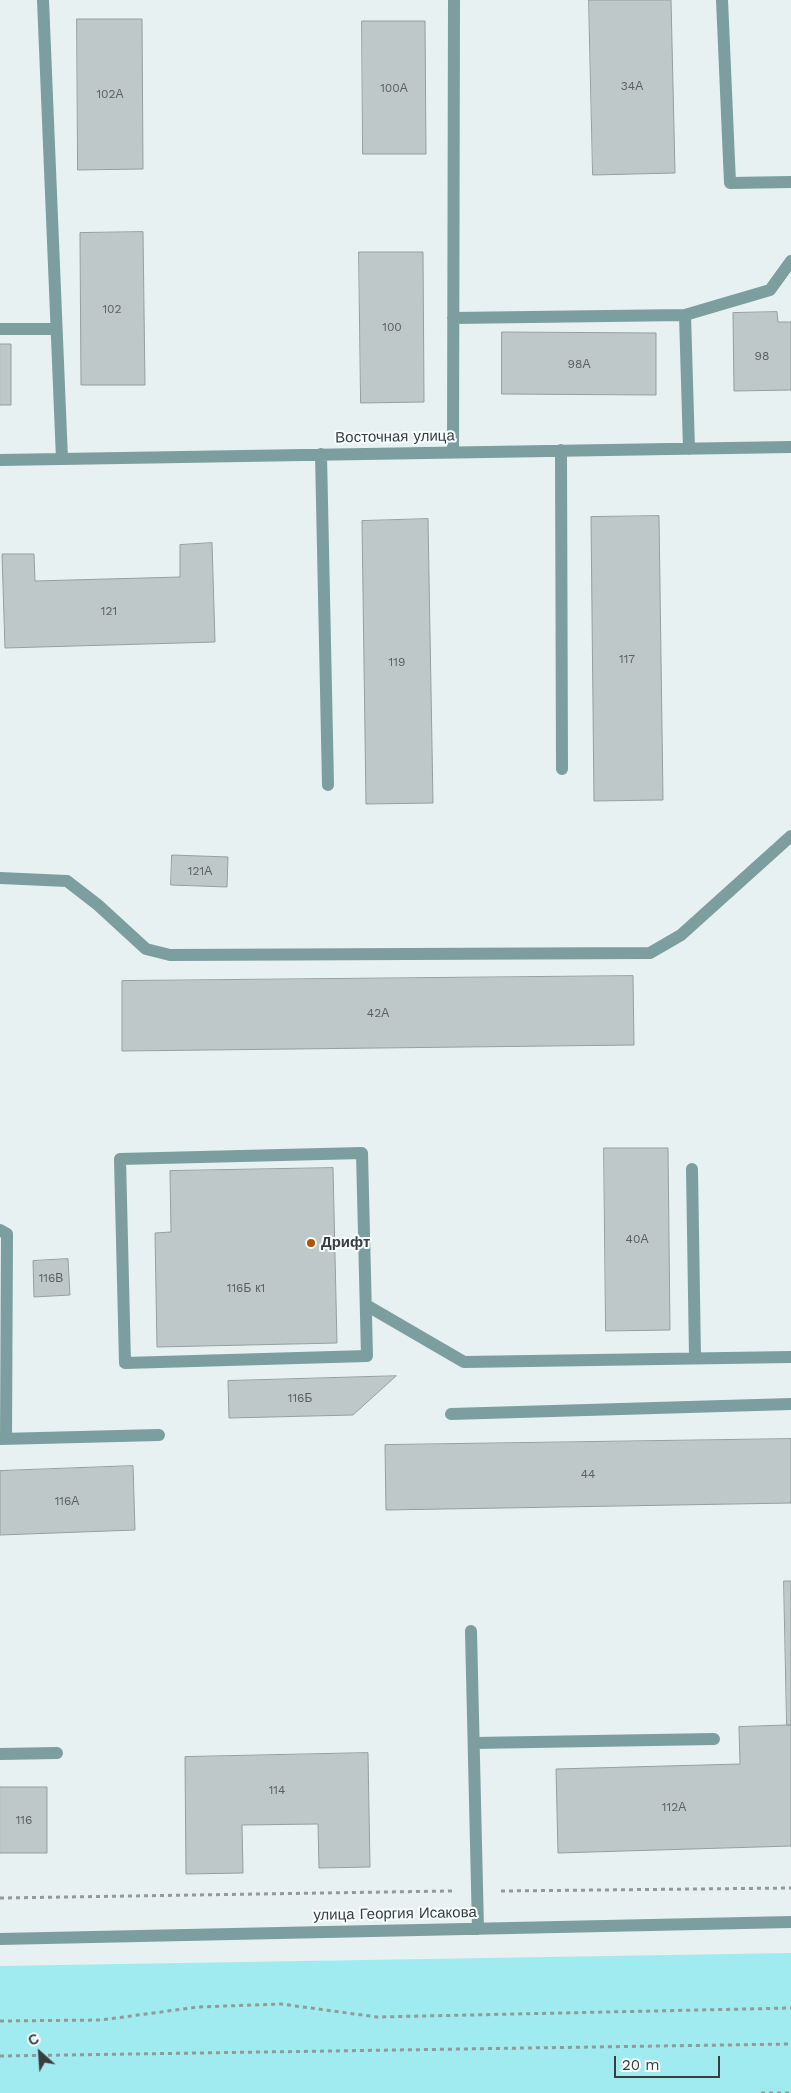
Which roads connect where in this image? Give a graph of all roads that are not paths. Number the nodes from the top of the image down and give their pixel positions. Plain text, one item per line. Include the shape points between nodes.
1 (43, 0) edge
2 (454, 0) edge
3 (722, 0) edge
4 (791, 182) edge
5 (791, 261) edge
6 (685, 316) junction
7 (453, 318) junction
8 (0, 329) edge
9 (56, 329) junction
10 (791, 447) edge
11 (689, 449) junction
12 (561, 450) junction
13 (453, 452) junction
14 (322, 454) junction
15 (62, 459) junction
16 (0, 460) edge
17 (562, 769) dead end
18 (328, 785) dead end
19 (791, 836) edge
20 (0, 878) edge
21 (692, 1169) dead end
22 (0, 1230) edge
23 (366, 1305) junction
24 (791, 1357) edge
25 (695, 1358) junction
26 (791, 1404) edge
27 (451, 1414) dead end
28 (159, 1435) dead end
29 (3, 1439) edge
30 (471, 1630) dead end
31 (714, 1739) dead end
32 (474, 1743) junction
33 (57, 1753) dead end
34 (0, 1754) edge
35 (791, 1922) edge
36 (478, 1928) junction
37 (0, 1939) edge

1 - 9 street
2 - 7 street
3 - 4 street via 730,183
5 - 6 street via 770,290
6 - 7 street
6 - 11 street
7 - 13 street
8 - 9 street
9 - 15 street
10 - 11 street, Восточная улица
11 - 12 street, Восточная улица
12 - 13 street, Восточная улица
12 - 17 street
13 - 14 street, Восточная улица
14 - 15 street, Восточная улица
14 - 18 street
15 - 16 street, Восточная улица
19 - 20 street via 680,935 650,953 170,955 146,949 67,881
21 - 25 street
22 - 29 street via 6,1234
23 - 23 street via 362,1153 120,1159 125,1363 367,1356
23 - 25 street via 464,1362
24 - 25 street
26 - 27 street
28 - 29 street
30 - 32 street
31 - 32 street
32 - 36 street
33 - 34 street
35 - 36 street, улица Георгия Исакова
36 - 37 street, улица Георгия Исакова

